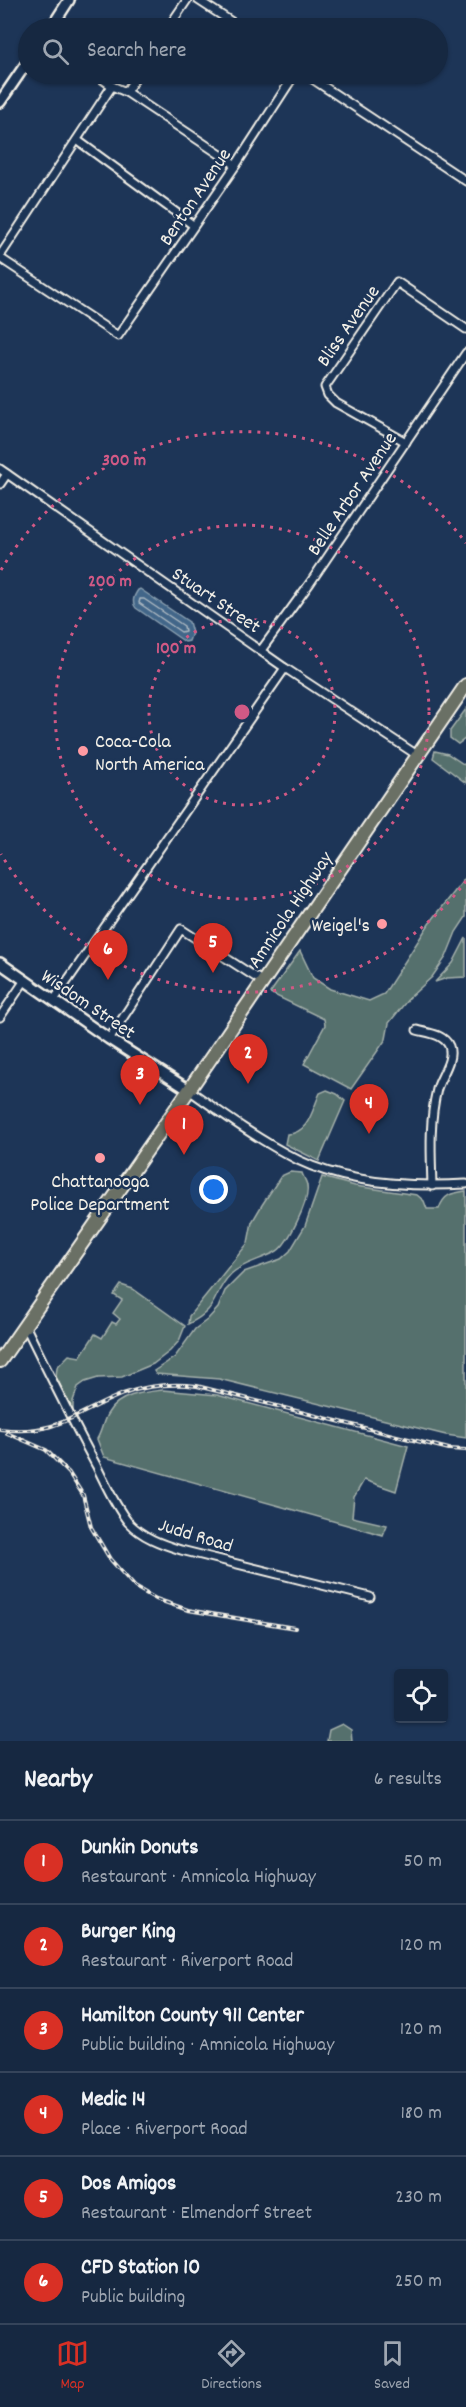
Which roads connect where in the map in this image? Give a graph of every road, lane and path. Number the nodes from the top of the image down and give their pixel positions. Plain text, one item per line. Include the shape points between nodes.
1 (69, 0) edge
2 (187, 0) edge
3 (198, 0) edge
4 (57, 18) edge
5 (175, 18) edge
6 (226, 18) edge
7 (18, 76) edge
8 (109, 84) edge
9 (131, 84) edge
10 (289, 84) edge
11 (320, 84) edge
12 (112, 86) junction
13 (126, 92) junction
14 (0, 102) edge
15 (77, 140) junction
16 (236, 165) junction
17 (466, 181) edge
18 (193, 225) junction
19 (0, 257) edge
20 (466, 329) edge
21 (466, 353) edge
22 (406, 442) junction
23 (0, 469) edge
24 (7, 474) junction
25 (0, 484) edge
26 (262, 649) junction
27 (285, 668) junction
28 (466, 685) edge
29 (417, 755) junction
30 (0, 963) edge
31 (25, 980) junction
32 (263, 982) junction
33 (54, 1000) junction
34 (0, 1017) edge
35 (417, 1030) dead end
36 (109, 1039) junction
37 (189, 1090) junction
38 (466, 1184) edge
39 (432, 1186) junction
40 (25, 1325) junction
41 (0, 1361) edge
42 (370, 1597) dead end

1 - 4 street
2 - 5 street
3 - 6 street
7 - 14 street
8 - 12 street
9 - 13 street
10 - 16 street, Benton Avenue
11 - 17 street
12 - 13 street
12 - 15 street
13 - 16 street
15 - 18 street
15 - 19 street
16 - 18 street, Benton Avenue
18 - 19 street, Benton Avenue via 118,336
20 - 22 street, Bliss Avenue via 397,282 325,387 336,403
21 - 22 street, Belle Arbor Avenue
22 - 26 street, Belle Arbor Avenue
23 - 24 street, Stuart Street
24 - 25 street
24 - 26 street, Stuart Street
26 - 27 street, Stuart Street
27 - 29 street, Stuart Street
27 - 33 street
28 - 29 main road, Amnicola Highway
29 - 32 main road, Amnicola Highway
30 - 31 street, Wisdom Street
31 - 33 street, Wisdom Street
31 - 34 street
32 - 36 street via 181,929
32 - 37 main road, Amnicola Highway
33 - 36 street, Wisdom Street
35 - 39 street via 439,1036 448,1044 450,1056 431,1121
36 - 37 street, Wisdom Street
37 - 39 street via 300,1161 354,1178
37 - 40 main road, Amnicola Highway
38 - 39 street
40 - 41 main road, Amnicola Highway
40 - 42 street, Judd Road via 107,1486 128,1521 143,1534 181,1550

